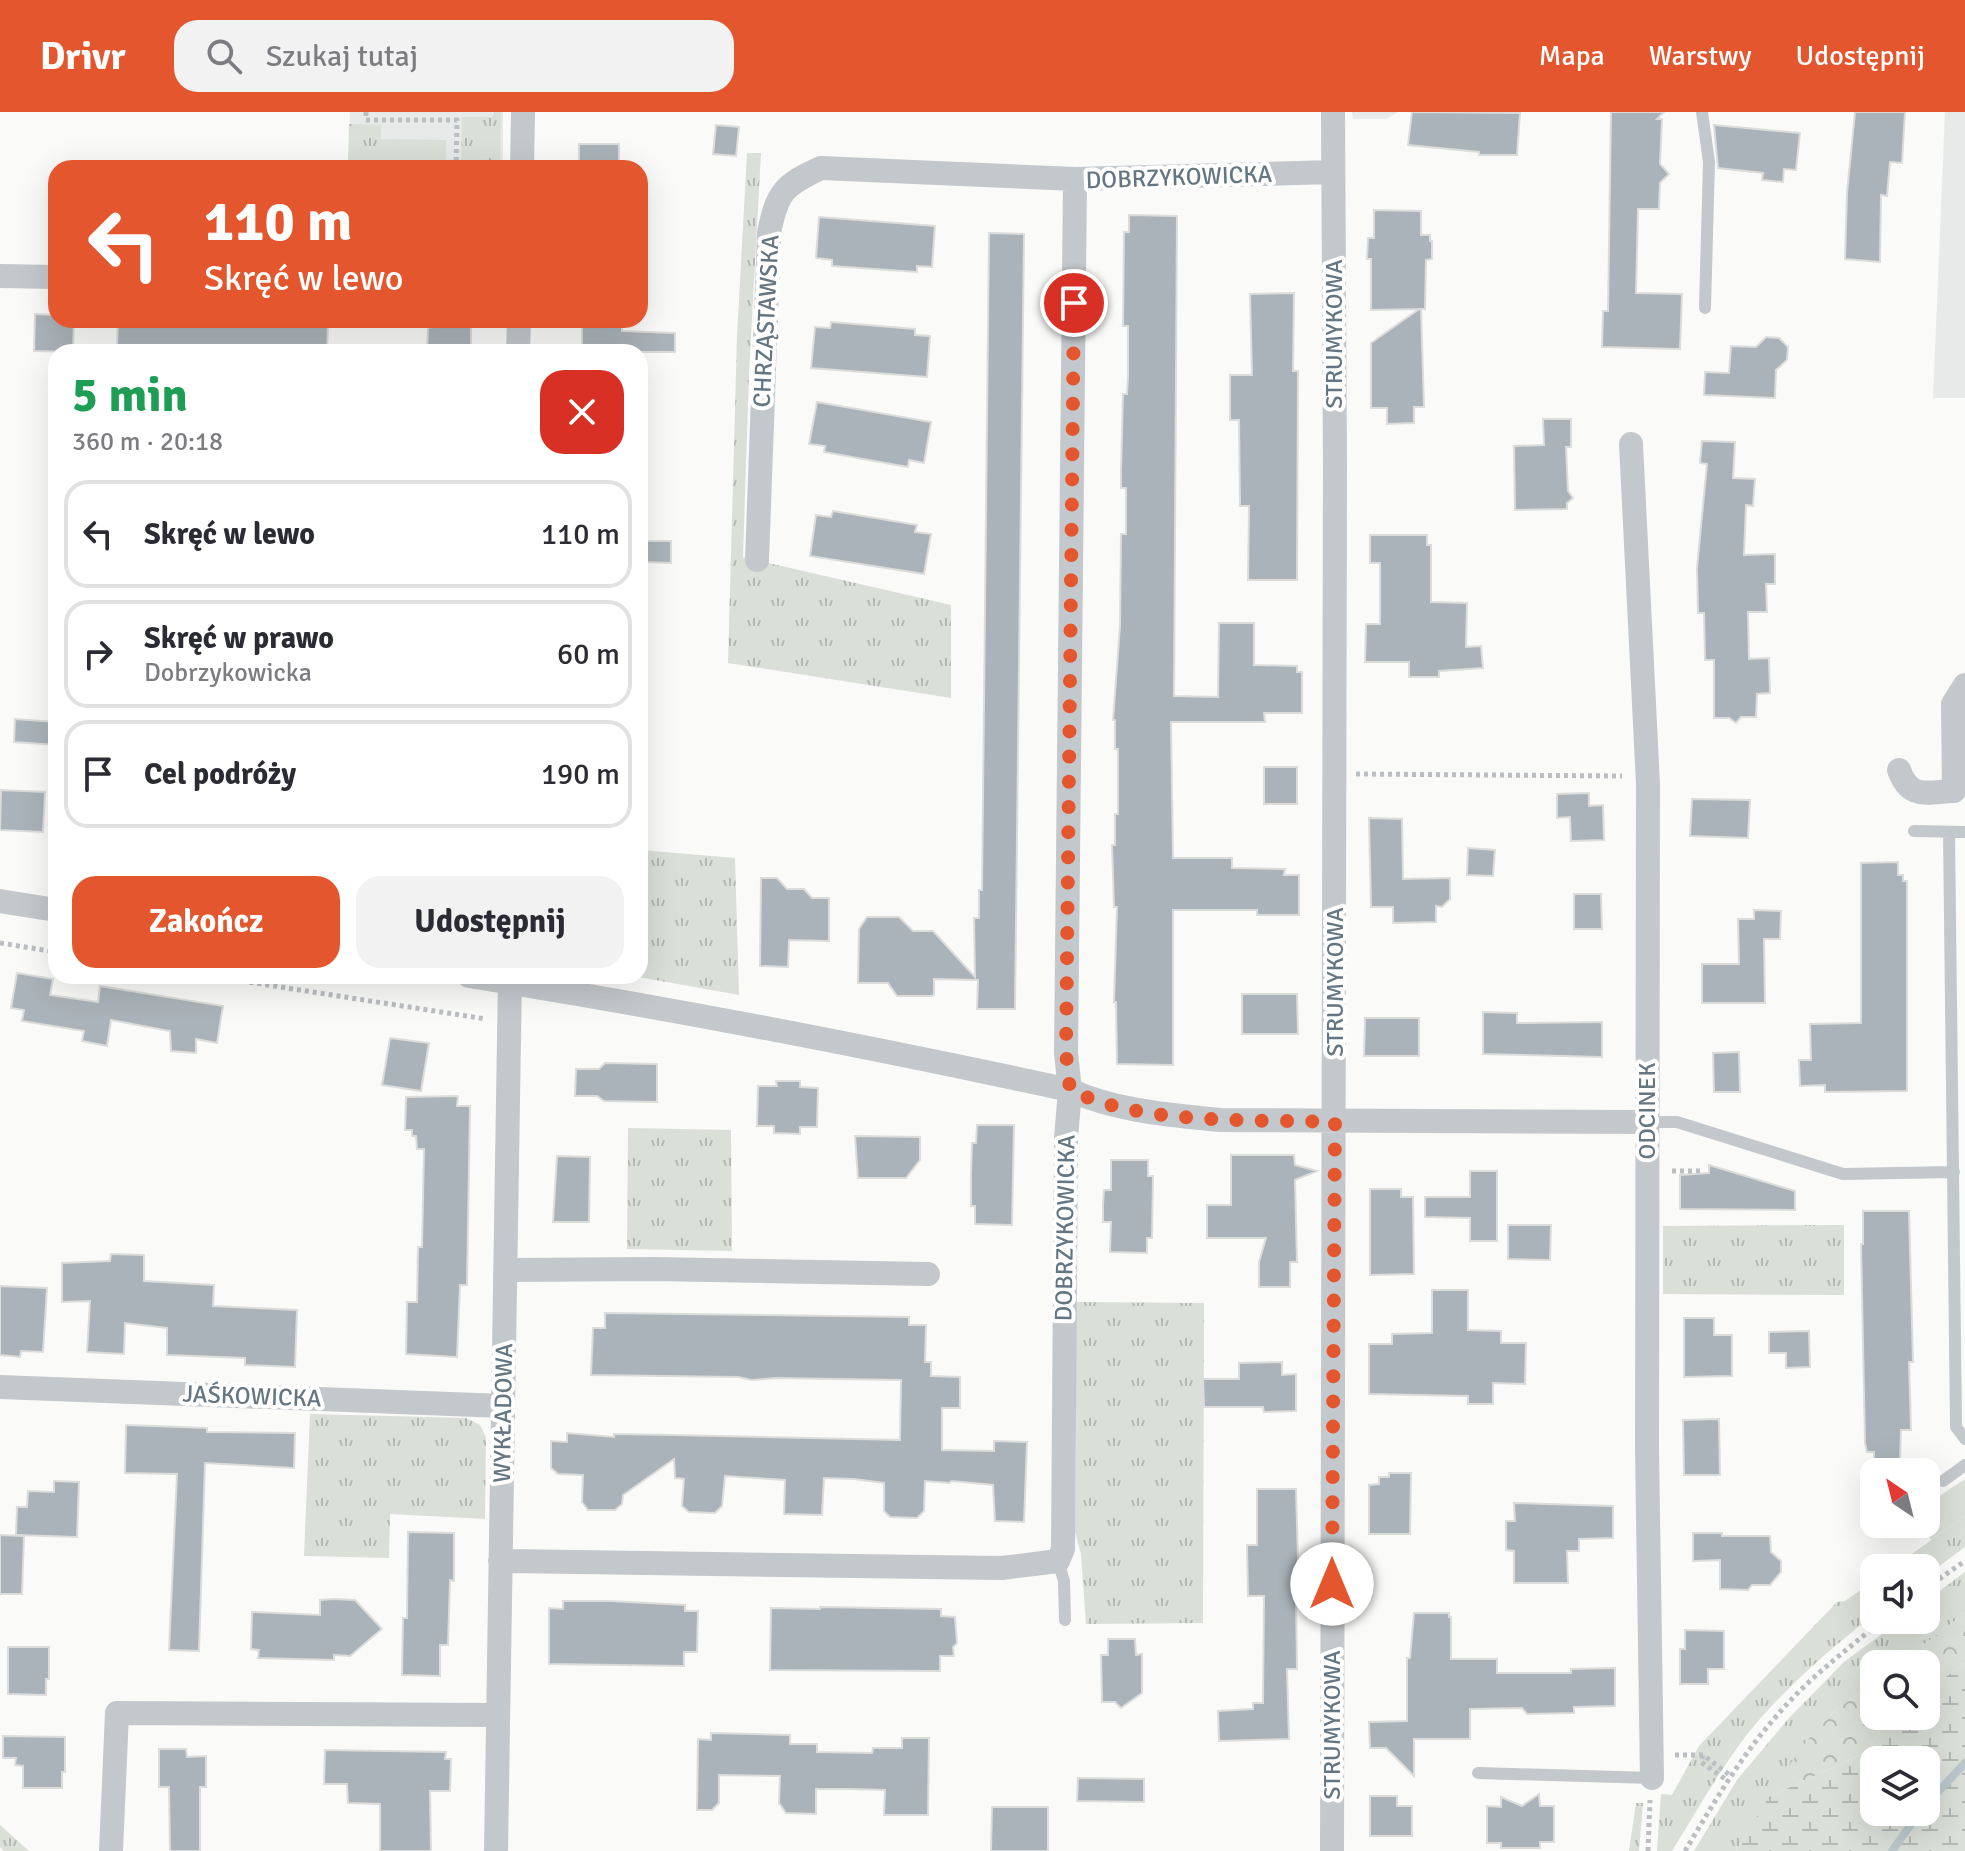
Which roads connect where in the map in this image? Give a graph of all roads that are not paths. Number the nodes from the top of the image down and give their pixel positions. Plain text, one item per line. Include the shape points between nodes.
1 (523, 112) edge
2 (1333, 112) edge
3 (1702, 112) edge
4 (522, 160) edge
5 (1333, 172) junction
6 (1075, 179) junction
7 (0, 276) edge
8 (48, 277) edge
9 (1705, 308) dead end
10 (1631, 444) dead end
11 (757, 560) dead end
12 (1965, 685) edge
13 (1899, 770) dead end
14 (1914, 831) dead end
15 (1949, 832) junction
16 (1965, 832) edge
17 (0, 901) edge
18 (48, 909) edge
19 (510, 984) edge
20 (536, 984) edge
21 (1070, 1090) junction
22 (1335, 1122) junction
23 (1647, 1122) junction
24 (1954, 1172) junction
25 (506, 1270) junction
26 (928, 1274) dead end
27 (0, 1387) edge
28 (503, 1406) junction
29 (1965, 1439) edge
30 (1965, 1465) edge
31 (1943, 1481) dead end
32 (500, 1561) junction
33 (1058, 1561) junction
34 (1065, 1620) dead end
35 (498, 1715) junction
36 (1478, 1773) dead end
37 (1652, 1778) joint
38 (111, 1851) edge
39 (496, 1851) edge
40 (1332, 1851) edge

1 - 4 street
2 - 5 street, STRUMYKOWA
3 - 9 lane via 1709,162
5 - 6 street, DOBRZYKOWICKA
5 - 22 street, STRUMYKOWA
6 - 11 street, CHRZĄSTAWSKA via 821,168 794,180 775,202 769,233
6 - 21 street, DOBRZYKOWICKA via 1066,1053
7 - 8 street
10 - 23 street, ODCINEK via 1647,776
12 - 13 street via 1953,704 1954,791 1911,790
14 - 15 lane
15 - 16 lane
15 - 24 lane
17 - 18 street
19 - 25 street, WYKŁADOWA
20 - 21 street
21 - 22 street via 1177,1116
21 - 33 street, DOBRZYKOWICKA via 1063,1549
22 - 23 street
22 - 40 street, STRUMYKOWA
23 - 24 lane via 1677,1122 1843,1174
23 - 37 street, ODCINEK
24 - 29 lane via 1956,1427
25 - 26 street
25 - 28 street, WYKŁADOWA
27 - 28 street, JAŚKOWICKA
28 - 32 street, WYKŁADOWA
30 - 31 lane
32 - 33 street via 1002,1568
32 - 35 street, WYKŁADOWA
33 - 34 lane, DOBRZYKOWICKA
35 - 38 street via 117,1713
35 - 39 street, WYKŁADOWA
36 - 37 lane

